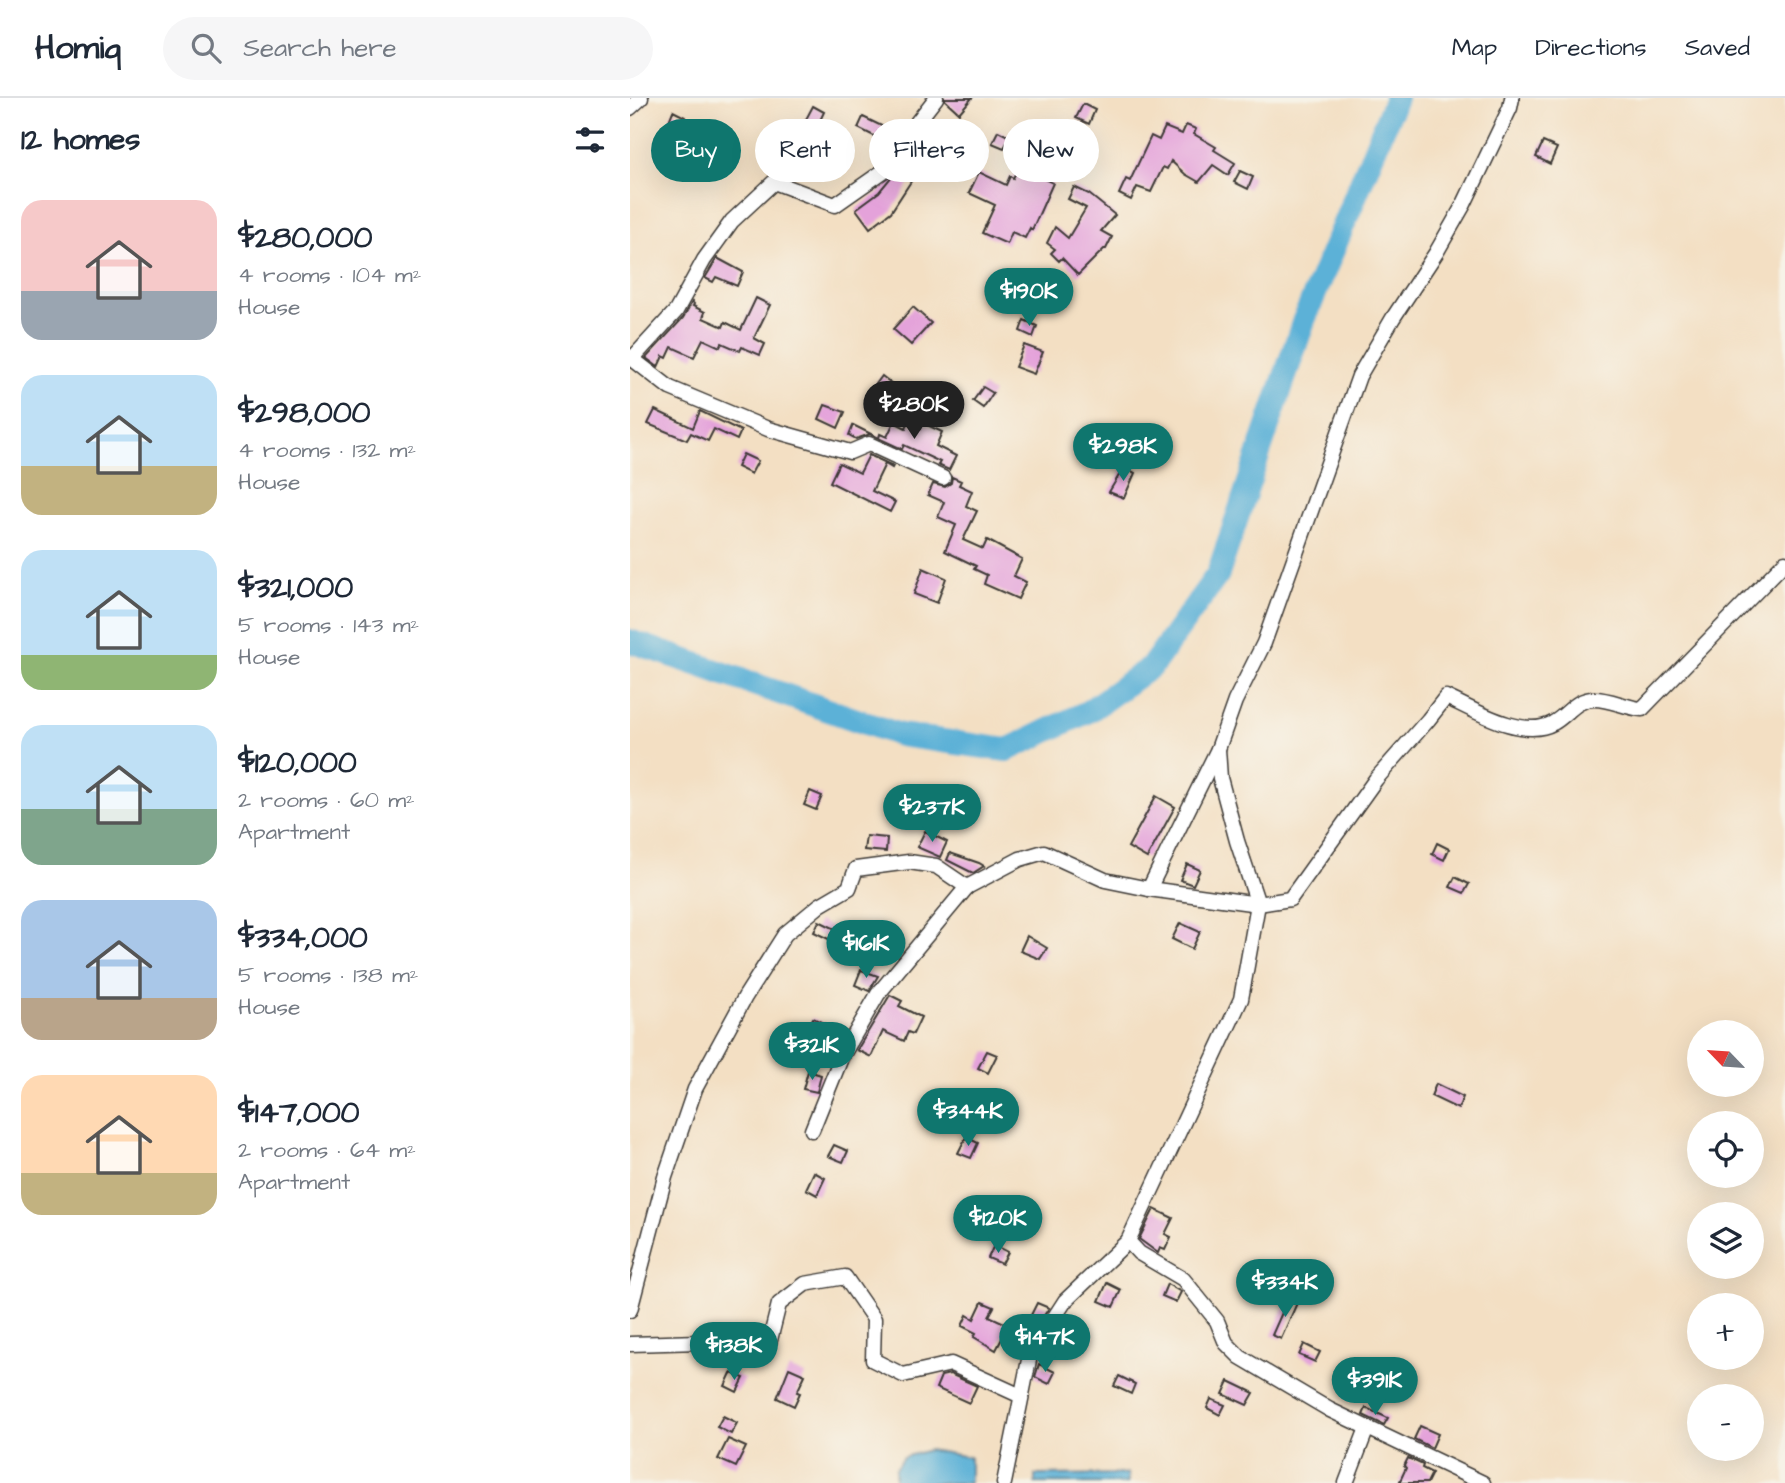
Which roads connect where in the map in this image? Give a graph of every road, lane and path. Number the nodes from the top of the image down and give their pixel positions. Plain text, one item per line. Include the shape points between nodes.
1 (640, 98) edge
2 (936, 98) edge
3 (1511, 98) edge
4 (630, 108) edge
5 (631, 358) edge
6 (943, 478) dead end
7 (1785, 562) edge
8 (1218, 749) junction
9 (967, 887) junction
10 (1149, 889) junction
11 (1258, 904) junction
12 (812, 1130) dead end
13 (1128, 1241) junction
14 (630, 1310) edge
15 (630, 1344) edge
16 (1021, 1396) junction
17 (1367, 1428) junction
18 (1004, 1483) edge
19 (1346, 1483) edge
20 (1483, 1483) edge

1 - 4 street
2 - 5 street via 885,170 835,205 774,182 732,221 676,311
3 - 8 street via 1464,204 1359,376 1264,643 1235,701
5 - 6 street via 670,388 768,429 850,452 869,444
7 - 11 street via 1642,709 1593,699 1579,702 1555,722 1525,729 1446,697 1376,779 1290,899
8 - 10 street
8 - 11 street via 1220,778
9 - 10 street via 1020,859 1045,852 1104,880
9 - 12 street via 878,994 841,1058
9 - 14 street via 936,866 909,862 856,869 849,888 785,934 695,1089 665,1177
10 - 11 street
11 - 13 street via 1241,999
13 - 16 street via 1065,1301 1030,1355
13 - 17 street via 1139,1253 1184,1279 1240,1357
15 - 16 street via 770,1340 779,1304 805,1284 845,1277 874,1319 873,1360 903,1375 951,1364
16 - 18 street
17 - 19 street
17 - 20 street

